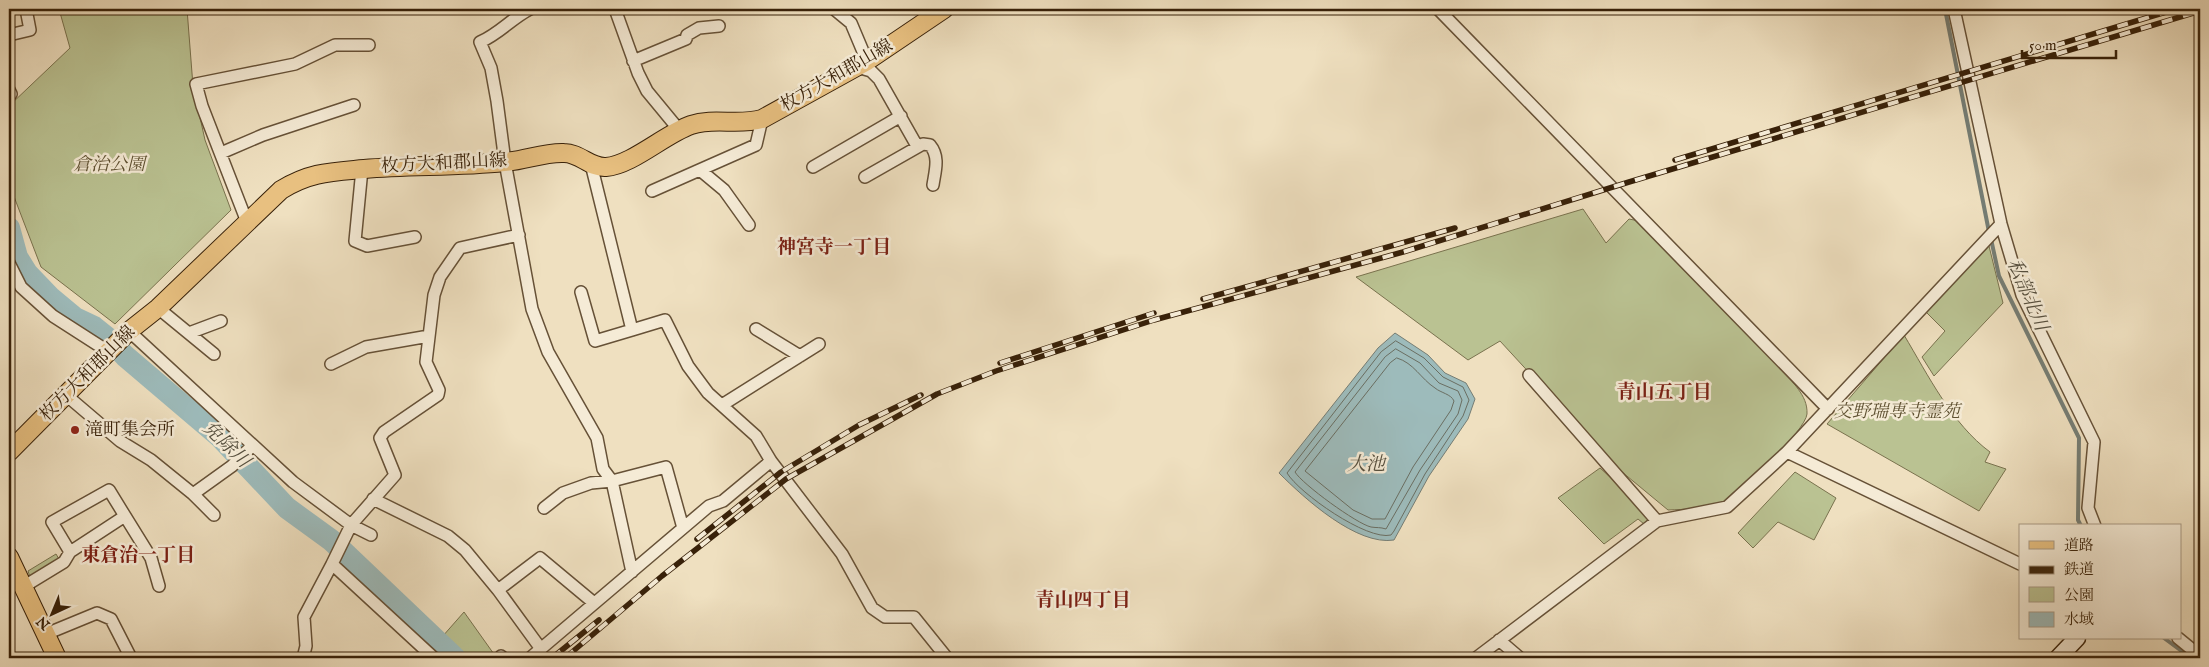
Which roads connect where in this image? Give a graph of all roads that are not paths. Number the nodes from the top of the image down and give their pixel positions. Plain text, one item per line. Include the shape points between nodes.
1 (26, 9) edge
2 (530, 9) edge
3 (615, 9) edge
4 (834, 9) edge
5 (944, 9) edge
6 (1438, 9) edge
7 (1954, 9) edge
8 (719, 26) dead end
9 (9, 35) edge
10 (369, 44) dead end
11 (633, 61) junction
12 (862, 64) junction
13 (9, 90) edge
14 (9, 95) edge
15 (354, 105) dead end
16 (901, 116) junction
17 (762, 119) junction
18 (680, 131) junction
19 (916, 146) junction
20 (221, 153) junction
21 (504, 162) junction
22 (591, 164) junction
23 (813, 167) dead end
24 (362, 169) junction
25 (700, 170) junction
26 (865, 177) dead end
27 (933, 185) dead end
28 (652, 191) dead end
29 (248, 222) junction
30 (2001, 224) junction
31 (749, 225) dead end
32 (519, 235) junction
33 (415, 237) dead end
34 (9, 263) edge
35 (581, 292) dead end
36 (158, 308) junction
37 (221, 321) dead end
38 (756, 329) dead end
39 (632, 330) junction
40 (189, 333) junction
41 (429, 336) junction
42 (117, 343) junction
43 (819, 344) dead end
44 (214, 354) dead end
45 (800, 356) junction
46 (331, 364) dead end
47 (1529, 375) dead end
48 (66, 395) junction
49 (722, 405) junction
50 (1828, 409) junction
51 (249, 448) junction
52 (9, 452) edge
53 (1787, 452) junction
54 (771, 461) junction
55 (612, 481) junction
56 (193, 494) junction
57 (374, 499) junction
58 (544, 508) dead end
59 (214, 515) dead end
60 (125, 516) junction
61 (1657, 521) junction
62 (2093, 524) edge
63 (351, 526) junction
64 (683, 528) junction
65 (371, 535) dead end
66 (70, 552) junction
67 (9, 557) edge
68 (332, 564) junction
69 (2019, 564) edge
70 (632, 572) junction
71 (159, 586) dead end
72 (23, 587) junction
73 (498, 590) junction
74 (594, 604) junction
75 (46, 634) junction
76 (1499, 640) junction
77 (2075, 640) edge
78 (2180, 640) edge
79 (541, 649) junction
80 (2200, 656) edge
81 (57, 658) edge
82 (131, 658) edge
83 (303, 658) edge
84 (434, 658) edge
85 (530, 658) edge
86 (947, 658) edge
87 (1476, 658) edge
88 (1520, 658) edge
89 (2058, 658) edge

1 - 9 street via 30,30
2 - 21 street via 480,42 491,68
3 - 11 street
4 - 12 street via 851,23
5 - 12 main road, 枚方大和郡山線
6 - 50 street
7 - 30 street
8 - 11 street via 699,28 687,35 686,40
10 - 20 street via 335,45 296,64 196,84
11 - 18 street via 647,91
12 - 16 street via 880,79
12 - 17 main road, 枚方大和郡山線
13 - 14 street
15 - 20 street via 263,135
16 - 19 street
16 - 23 street
17 - 18 main road, 枚方大和郡山線 via 748,123 703,122
17 - 25 street via 756,145
18 - 22 main road, 枚方大和郡山線 via 609,167
19 - 26 street
19 - 27 street via 930,145 935,150 937,159
20 - 29 street
21 - 22 main road, 枚方大和郡山線 via 565,152
21 - 24 main road, 枚方大和郡山線
21 - 32 street
22 - 39 street
24 - 29 main road, 枚方大和郡山線 via 316,173 294,182
24 - 33 street via 355,241 367,246
25 - 28 street
25 - 31 street via 724,190
29 - 36 main road, 枚方大和郡山線
30 - 50 street
30 - 62 street via 2022,295 2094,442 2088,508
32 - 41 street via 460,248 440,276
32 - 55 street via 532,309 548,352 596,438 603,469
34 - 42 street via 21,287 52,316
35 - 39 street via 595,342
36 - 40 street
36 - 42 main road, 枚方大和郡山線
37 - 40 street
38 - 45 street
39 - 49 street via 665,320 688,366 708,393
40 - 44 street
41 - 46 street via 366,347
41 - 57 street via 426,362 439,390 438,395 380,438 394,474
42 - 48 main road, 枚方大和郡山線
42 - 51 street
43 - 45 street
45 - 49 street
47 - 61 street
48 - 52 main road, 枚方大和郡山線
48 - 56 street via 120,441 151,460
49 - 54 street via 756,436
50 - 53 street
51 - 56 street via 236,462
51 - 63 street
53 - 61 street via 1727,507
53 - 69 street
54 - 64 street via 723,501 709,506
54 - 86 street via 842,554 872,608 885,616 914,617
55 - 58 street via 564,493
55 - 64 street via 666,467
55 - 70 street
56 - 59 street
57 - 63 street
57 - 73 street via 448,536 465,550
60 - 66 street
60 - 66 street via 109,490 52,522
60 - 71 street via 151,558
61 - 76 street
63 - 65 street
63 - 68 street
64 - 70 street
66 - 72 street via 64,562
67 - 72 main road
68 - 83 street via 304,617 306,646
68 - 84 street
70 - 74 street
72 - 75 main road
73 - 74 street via 540,558
73 - 79 street
74 - 79 street
75 - 81 main road
75 - 82 street via 97,612 111,619
76 - 87 street
76 - 88 street
77 - 89 street
78 - 80 street
79 - 85 street

